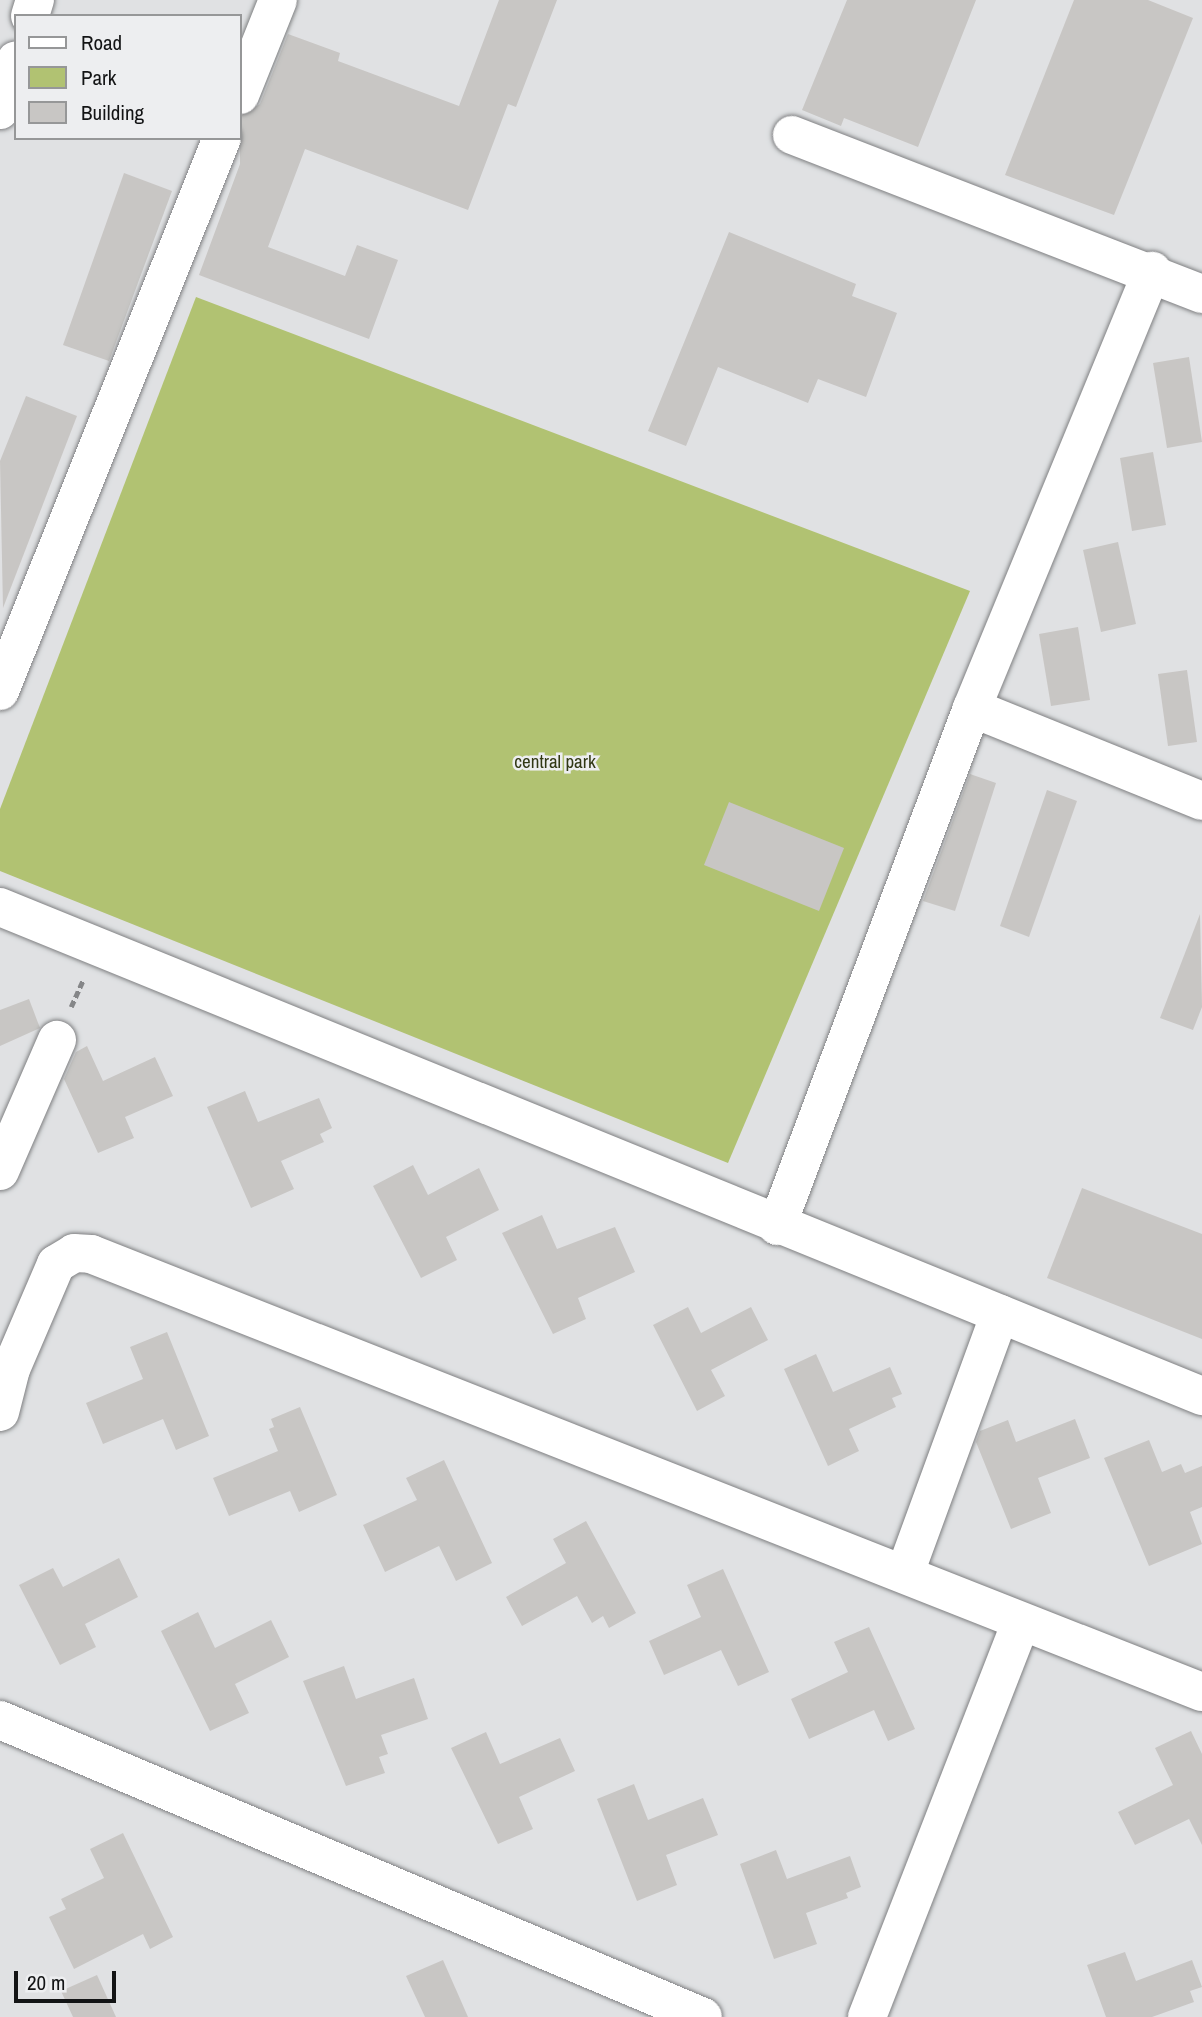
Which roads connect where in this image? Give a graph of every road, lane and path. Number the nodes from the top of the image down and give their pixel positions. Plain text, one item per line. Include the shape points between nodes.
1 (278, 0) edge
2 (14, 66) edge
3 (242, 90) edge
4 (0, 110) edge
5 (792, 135) dead end
6 (221, 140) edge
7 (1152, 271) junction
8 (1202, 294) edge
9 (13, 624) edge
10 (0, 691) edge
11 (972, 708) junction
12 (1202, 801) edge
13 (0, 907) edge
14 (97, 947) junction
15 (57, 1040) joint
16 (0, 1171) edge
17 (777, 1226) junction
18 (1000, 1314) junction
19 (5, 1364) edge
20 (1202, 1396) edge
21 (0, 1412) edge
22 (905, 1573) junction
23 (1020, 1624) junction
24 (1202, 1692) edge
25 (0, 1720) edge
26 (703, 2017) edge
27 (867, 2017) edge

1 - 3 street
2 - 4 street
5 - 7 street
6 - 9 street
7 - 8 street
7 - 11 street
9 - 10 street
11 - 12 street
11 - 17 street
13 - 14 street
14 - 15 path
14 - 17 street
15 - 16 street
17 - 18 street
18 - 20 street
18 - 22 street
19 - 21 street
19 - 22 street via 57,1264 74,1252 91,1254
22 - 23 street
23 - 24 street
23 - 27 street
25 - 26 street

